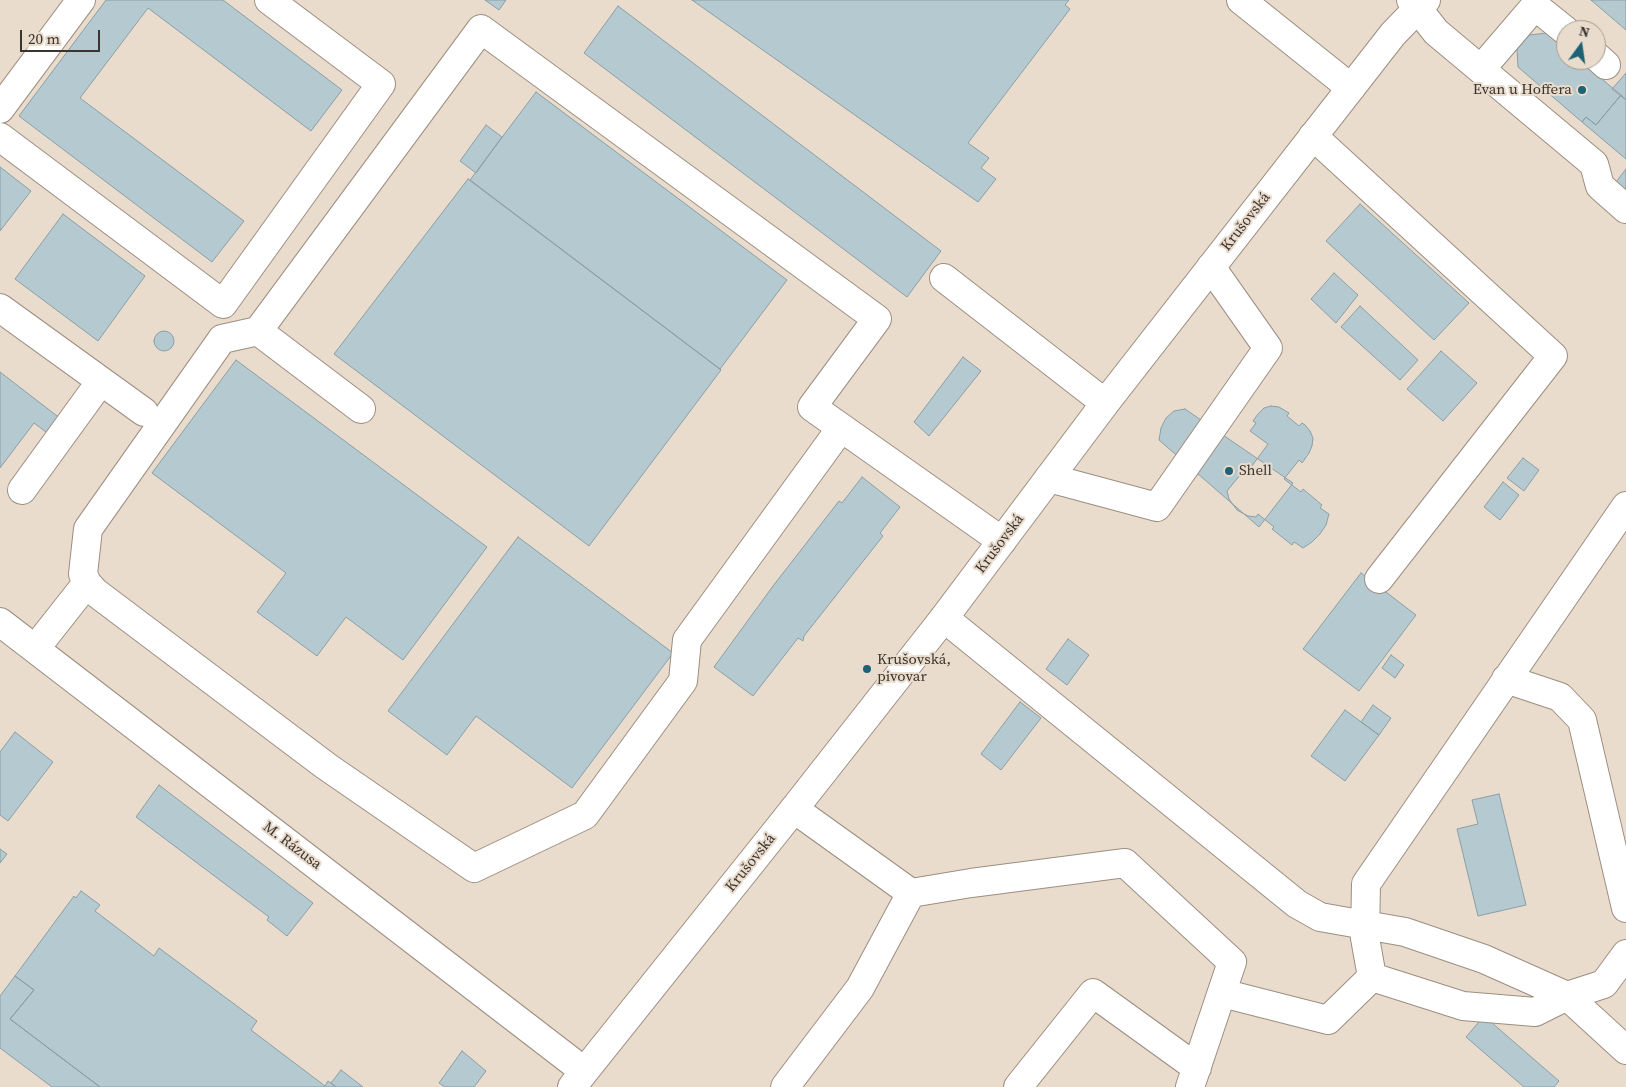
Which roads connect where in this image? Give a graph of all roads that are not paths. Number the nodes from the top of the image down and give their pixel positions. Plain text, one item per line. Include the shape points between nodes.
1 (81, 0) edge
2 (269, 0) edge
3 (1241, 0) edge
4 (1418, 3) edge
5 (1556, 24) edge
6 (1481, 69) junction
7 (1351, 88) junction
8 (0, 109) edge
9 (1313, 136) junction
10 (0, 137) edge
11 (1626, 209) edge
12 (1211, 267) junction
13 (944, 278) dead end
14 (0, 308) edge
15 (258, 331) junction
16 (101, 381) junction
17 (1105, 403) junction
18 (362, 409) dead end
19 (144, 412) dead end
20 (841, 428) junction
21 (1049, 478) junction
22 (22, 490) dead end
23 (1626, 506) edge
24 (1002, 541) junction
25 (1379, 579) dead end
26 (87, 583) junction
27 (944, 618) junction
28 (0, 622) edge
29 (35, 649) junction
30 (1506, 679) junction
31 (794, 809) junction
32 (911, 893) junction
33 (1626, 908) edge
34 (1365, 925) junction
35 (1626, 954) edge
36 (1372, 977) junction
37 (1222, 993) junction
38 (1567, 996) junction
39 (1626, 1050) edge
40 (1194, 1077) edge
41 (578, 1079) edge
42 (785, 1087) edge
43 (1018, 1087) edge

1 - 8 main road
2 - 10 main road via 381,84 222,304
3 - 7 main road
4 - 6 main road via 1436,32
4 - 7 main road, Krušovská
5 - 6 main road via 1535,6
6 - 11 main road via 1594,164 1600,186
7 - 9 main road, Krušovská
9 - 12 main road, Krušovská
9 - 25 main road via 1553,356
12 - 17 main road, Krušovská
12 - 21 main road via 1268,348 1157,507
13 - 17 main road
14 - 16 main road
15 - 18 main road
15 - 20 main road via 481,29 877,318 812,407
15 - 26 main road via 222,339 88,529 83,574
16 - 19 main road
16 - 22 main road
17 - 21 main road, Krušovská
20 - 24 main road
20 - 26 main road via 687,640 683,681 585,815 474,868 326,766
21 - 24 main road, Krušovská
23 - 30 main road
24 - 27 main road, Krušovská
26 - 29 main road
27 - 31 main road, Krušovská
27 - 34 main road via 1297,904 1320,917
28 - 29 main road, M. Rázusa
29 - 41 main road, M. Rázusa
30 - 33 main road via 1560,698 1582,720
30 - 34 main road via 1366,884
31 - 32 main road
31 - 41 main road, Krušovská
32 - 37 main road via 1125,863 1232,962
32 - 42 main road via 860,988
34 - 36 main road
34 - 38 main road via 1405,932 1484,960
35 - 38 main road via 1604,984
36 - 37 main road via 1328,1020
36 - 38 main road via 1463,1006 1535,1012
37 - 40 main road
38 - 39 main road
40 - 43 main road via 1093,993

